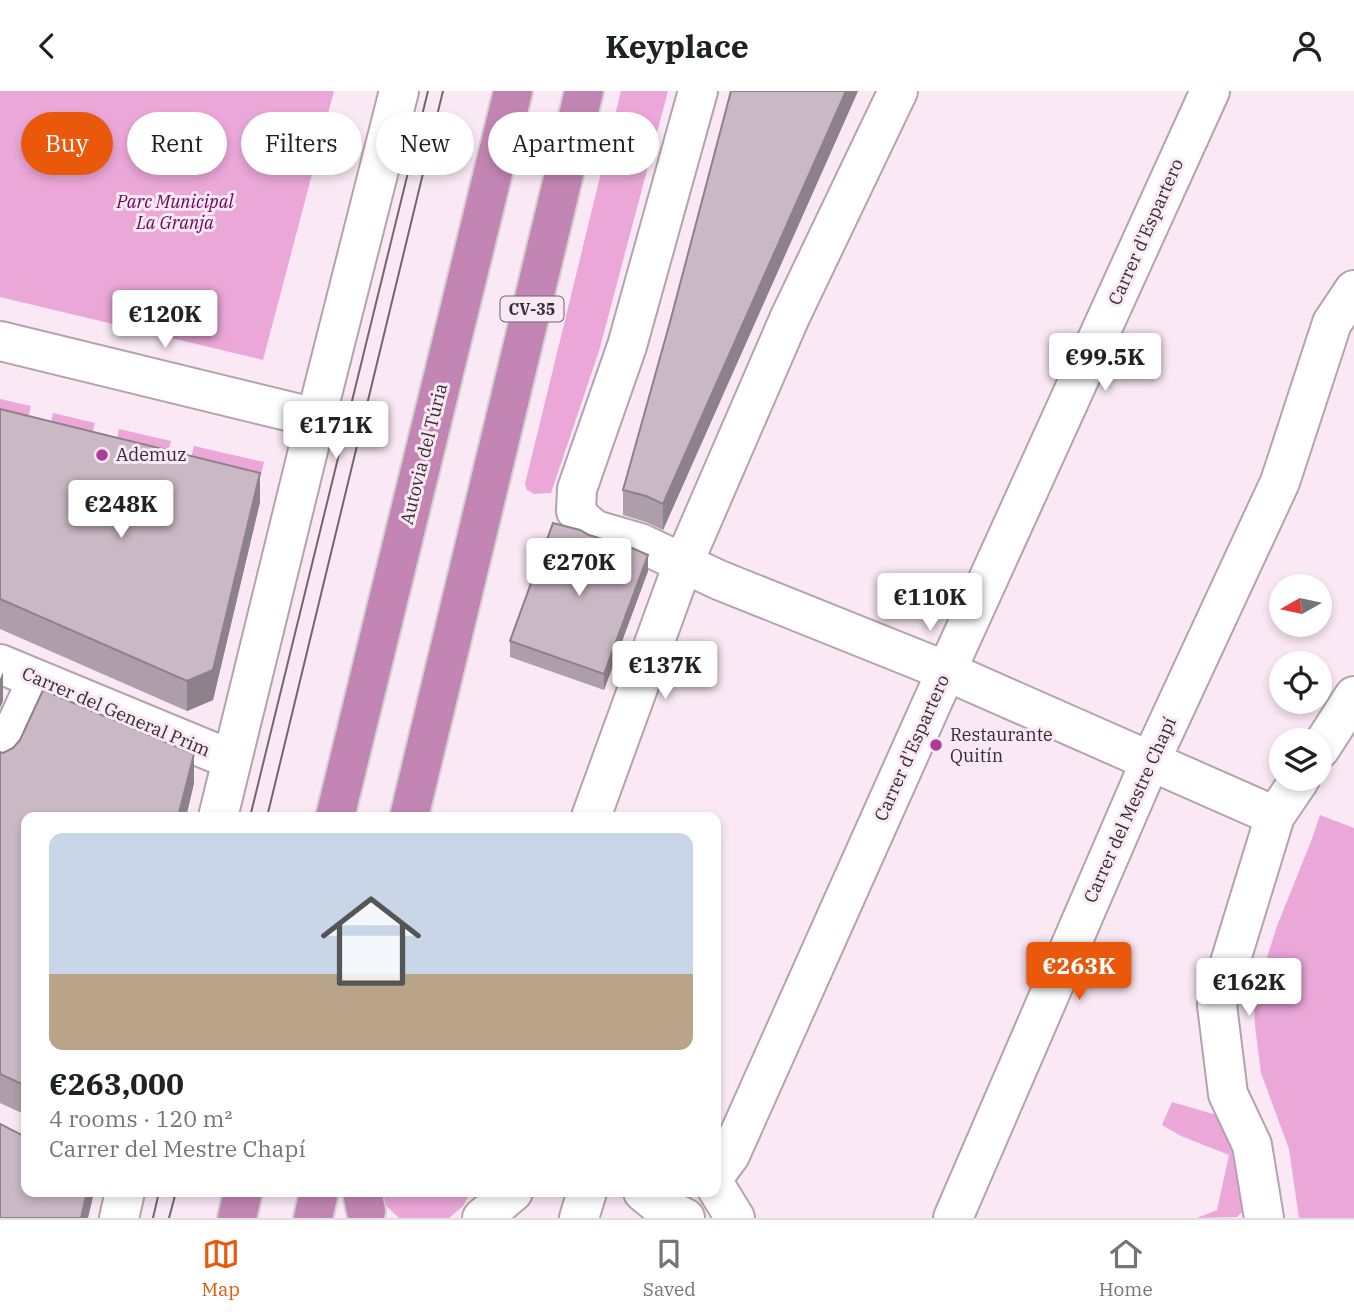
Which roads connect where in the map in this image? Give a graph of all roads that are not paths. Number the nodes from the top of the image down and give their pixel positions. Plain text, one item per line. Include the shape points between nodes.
1 (399, 91) edge
2 (513, 91) edge
3 (584, 91) edge
4 (698, 91) edge
5 (898, 91) edge
6 (1210, 91) edge
7 (1354, 290) edge
8 (0, 341) edge
9 (316, 418) junction
10 (683, 564) junction
11 (0, 664) edge
12 (946, 671) junction
13 (37, 680) junction
14 (1354, 696) edge
15 (1332, 730) edge
16 (0, 760) edge
17 (232, 760) junction
18 (1150, 762) junction
19 (1292, 791) edge
20 (219, 812) edge
21 (336, 812) edge
22 (410, 812) edge
23 (593, 812) edge
24 (1275, 816) junction
25 (721, 1167) edge
26 (721, 1195) edge
27 (124, 1197) edge
28 (242, 1197) edge
29 (318, 1197) edge
30 (483, 1197) edge
31 (507, 1197) edge
32 (586, 1197) edge
33 (649, 1197) edge
34 (119, 1218) edge
35 (237, 1218) edge
36 (313, 1218) edge
37 (474, 1218) edge
38 (482, 1218) edge
39 (579, 1218) edge
40 (652, 1218) edge
41 (686, 1218) edge
42 (735, 1218) edge
43 (953, 1218) edge
44 (1264, 1218) edge

1 - 9 street
2 - 21 highway, Autovia del Túria
3 - 22 highway, CV-35
4 - 10 street via 627,346 577,489 576,511 595,530 640,543
5 - 10 street via 790,317
6 - 12 street, Carrer d'Espartero
7 - 18 street, Carrer del Mestre Chapí via 1332,323 1280,482
8 - 9 street
9 - 17 street
10 - 12 street
10 - 23 street
11 - 13 street, Carrer del General Prim
12 - 18 street
12 - 25 street, Carrer d'Espartero
13 - 16 street
13 - 17 street, Carrer del General Prim
14 - 15 street
17 - 20 street
18 - 24 street
18 - 43 street, Carrer del Mestre Chapí
19 - 24 street
24 - 44 street via 1217,1005 1228,1094 1252,1145
26 - 42 street
27 - 34 street
28 - 35 highway
29 - 36 highway
30 - 37 street
31 - 38 street
32 - 39 street
33 - 41 street
40 - 41 street

